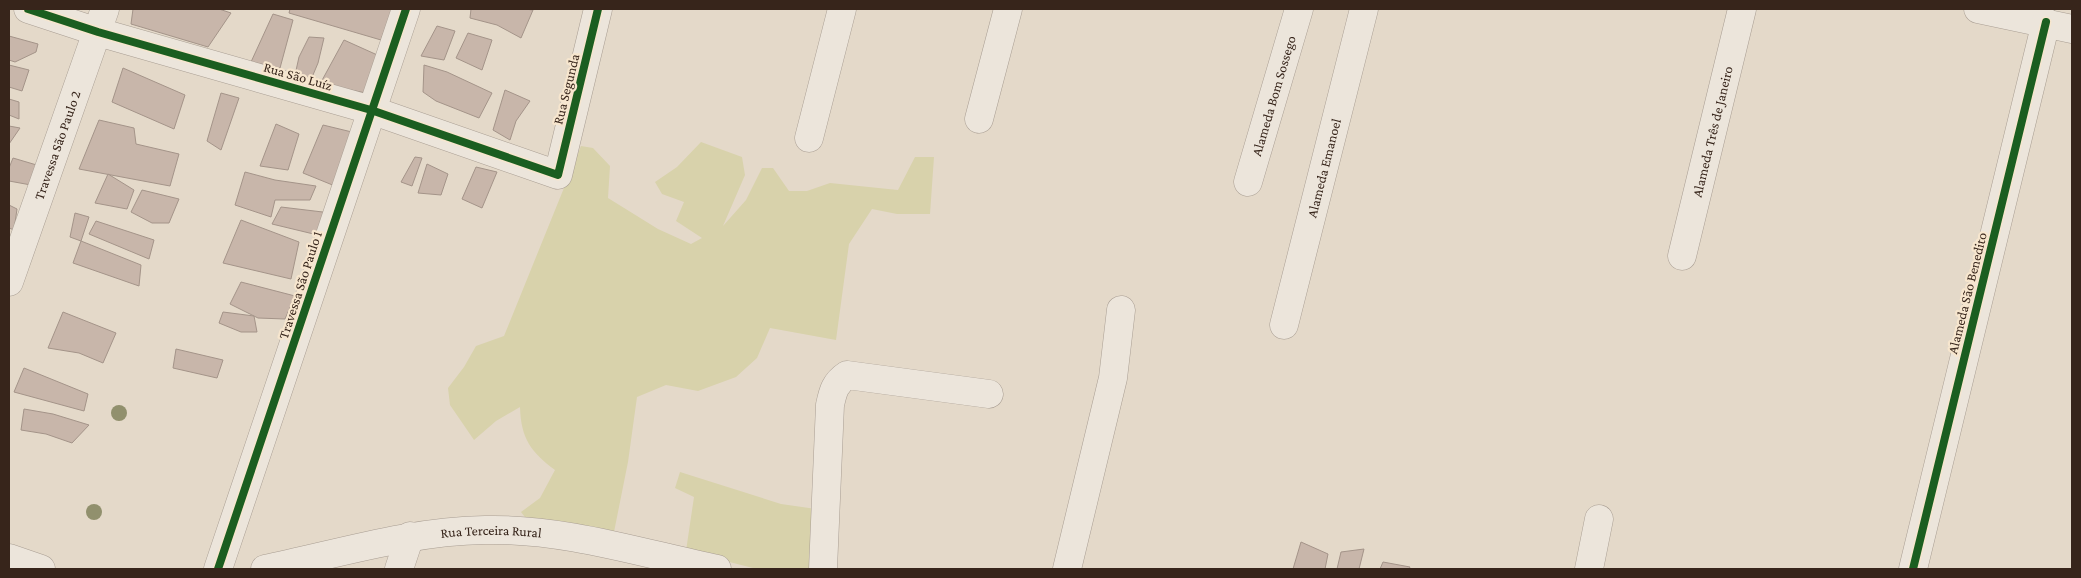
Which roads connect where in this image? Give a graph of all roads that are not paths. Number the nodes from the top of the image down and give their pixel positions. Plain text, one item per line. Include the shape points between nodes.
1 (28, 9) edge
2 (406, 9) edge
3 (598, 9) edge
4 (842, 9) edge
5 (1008, 9) edge
6 (1299, 9) edge
7 (1364, 9) edge
8 (1742, 9) edge
9 (1978, 9) edge
10 (101, 20) edge
11 (2046, 22) junction
12 (2072, 29) edge
13 (371, 110) junction
14 (980, 119) dead end
15 (809, 138) dead end
16 (558, 175) joint
17 (1248, 182) dead end
18 (1682, 256) dead end
19 (9, 282) edge
20 (1121, 310) dead end
21 (1284, 325) dead end
22 (989, 394) dead end
23 (1599, 519) dead end
24 (410, 536) junction
25 (9, 558) edge
26 (42, 569) edge
27 (218, 569) edge
28 (265, 569) edge
29 (399, 569) edge
30 (717, 569) edge
31 (823, 569) edge
32 (1068, 569) edge
33 (1589, 569) edge
34 (1913, 569) edge

1 - 10 street, Rua São Luíz
2 - 13 street, Travessa São Paulo 1
3 - 16 street, Rua Segunda
4 - 15 street
5 - 14 street
6 - 17 street, Alameda Bom Sossego
7 - 21 street, Alameda Emanoel
8 - 18 street, Alameda Três de Janeiro
9 - 11 street
10 - 13 street, Rua São Luíz
10 - 19 street, Travessa São Paulo 2
11 - 12 street
11 - 34 street, Alameda São Benedito
13 - 16 street, Rua São Luíz
13 - 27 street, Travessa São Paulo 1
20 - 32 street via 1113,378
22 - 31 street via 847,375 839,380 830,405
23 - 33 street
24 - 28 street, Rua Terceira Rural
24 - 29 street
24 - 30 street, Rua Terceira Rural via 486,530 564,536
25 - 26 street

